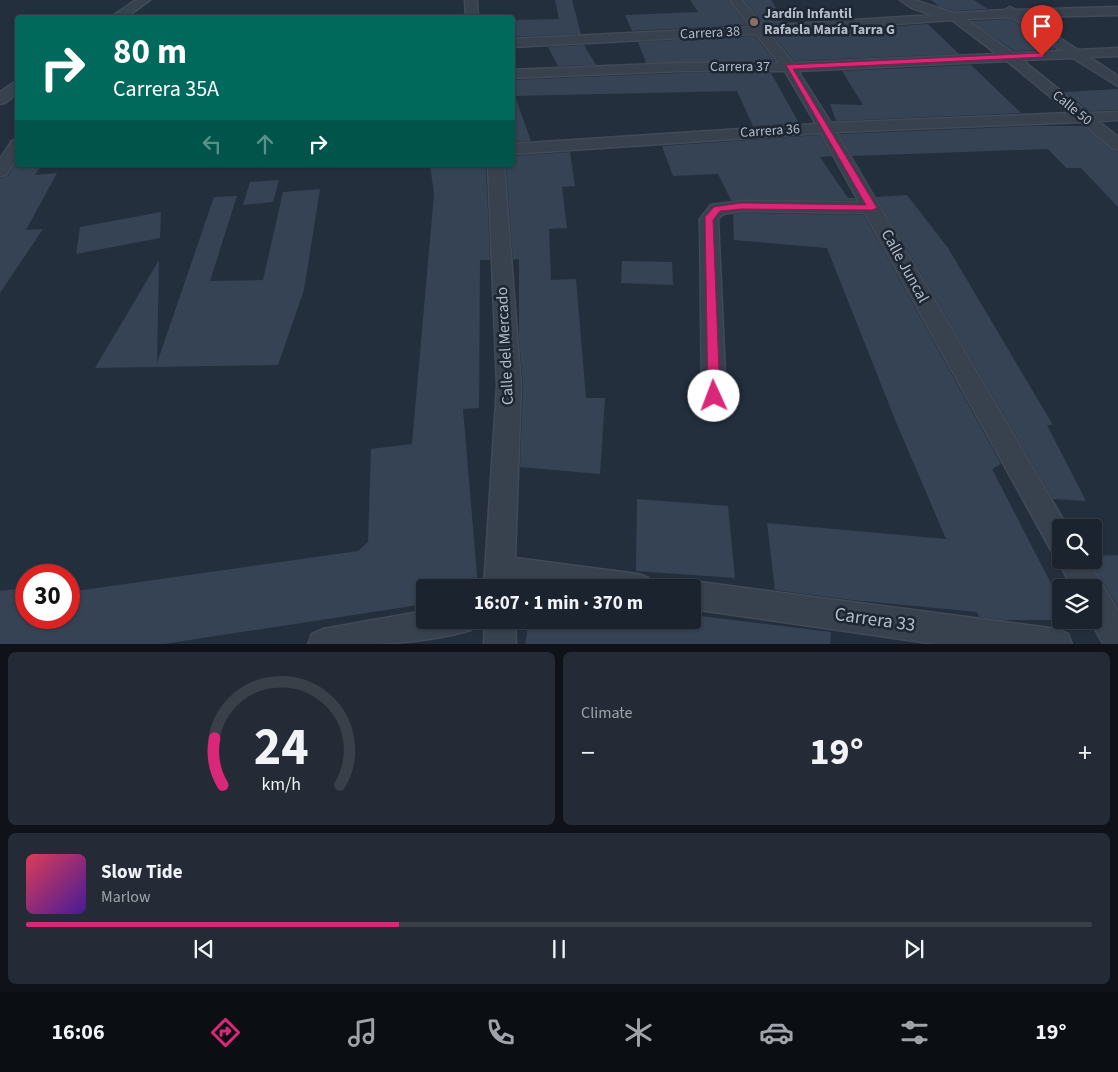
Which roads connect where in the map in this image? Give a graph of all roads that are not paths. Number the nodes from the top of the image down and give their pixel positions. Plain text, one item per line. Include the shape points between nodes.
1 (144, 0) edge
2 (471, 0) edge
3 (736, 0) edge
4 (1007, 0) edge
5 (1018, 0) edge
6 (911, 3) edge
7 (1118, 11) edge
8 (1048, 13) junction
9 (1010, 14) junction
10 (121, 15) edge
11 (472, 15) edge
12 (954, 17) junction
13 (913, 20) junction
14 (761, 30) junction
15 (515, 43) edge
16 (1118, 52) edge
17 (1073, 54) junction
18 (1010, 57) junction
19 (789, 67) junction
20 (515, 74) edge
21 (1118, 82) edge
22 (15, 87) edge
23 (0, 100) edge
24 (15, 105) edge
25 (0, 106) edge
26 (1118, 116) edge
27 (1082, 118) junction
28 (826, 128) junction
29 (1118, 145) edge
30 (15, 148) edge
31 (515, 149) edge
32 (496, 167) edge
33 (0, 171) edge
34 (872, 208) junction
35 (714, 396) dead end
36 (1052, 525) edge
37 (499, 578) edge
38 (513, 579) edge
39 (701, 596) edge
40 (1102, 612) edge
41 (416, 628) edge
42 (500, 629) edge
43 (1118, 640) edge
44 (323, 644) edge
45 (500, 644) edge
46 (1057, 644) edge

1 - 10 street
2 - 11 street
3 - 14 street, Calle Juncal
4 - 9 street
5 - 8 street
6 - 12 street
6 - 13 street via 919,13
7 - 8 street, Carrera 38
8 - 9 street, Carrera 38
9 - 12 street, Carrera 38
9 - 17 street
12 - 13 street, Carrera 38
12 - 18 street, Calle 50
13 - 14 street, Carrera 38
14 - 15 street, Carrera 38
14 - 19 street, Calle Juncal
16 - 17 street, Carrera 37
17 - 18 street, Carrera 37
17 - 21 street
18 - 19 street, Carrera 37
18 - 27 street, Calle 50
19 - 20 street, Carrera 37 via 681,67
19 - 28 street, Calle Juncal
22 - 23 street
24 - 25 street
26 - 27 street, Carrera 36
27 - 28 street, Carrera 36
27 - 29 street, Calle 50
28 - 31 street, Carrera 36
28 - 34 street, Calle Juncal
30 - 33 street
32 - 37 street, Calle del Mercado via 509,386
34 - 35 street via 741,206 718,209 708,219
34 - 36 street, Calle Juncal
37 - 38 street
39 - 46 street, Carrera 33
40 - 43 street
41 - 44 street
42 - 45 street

